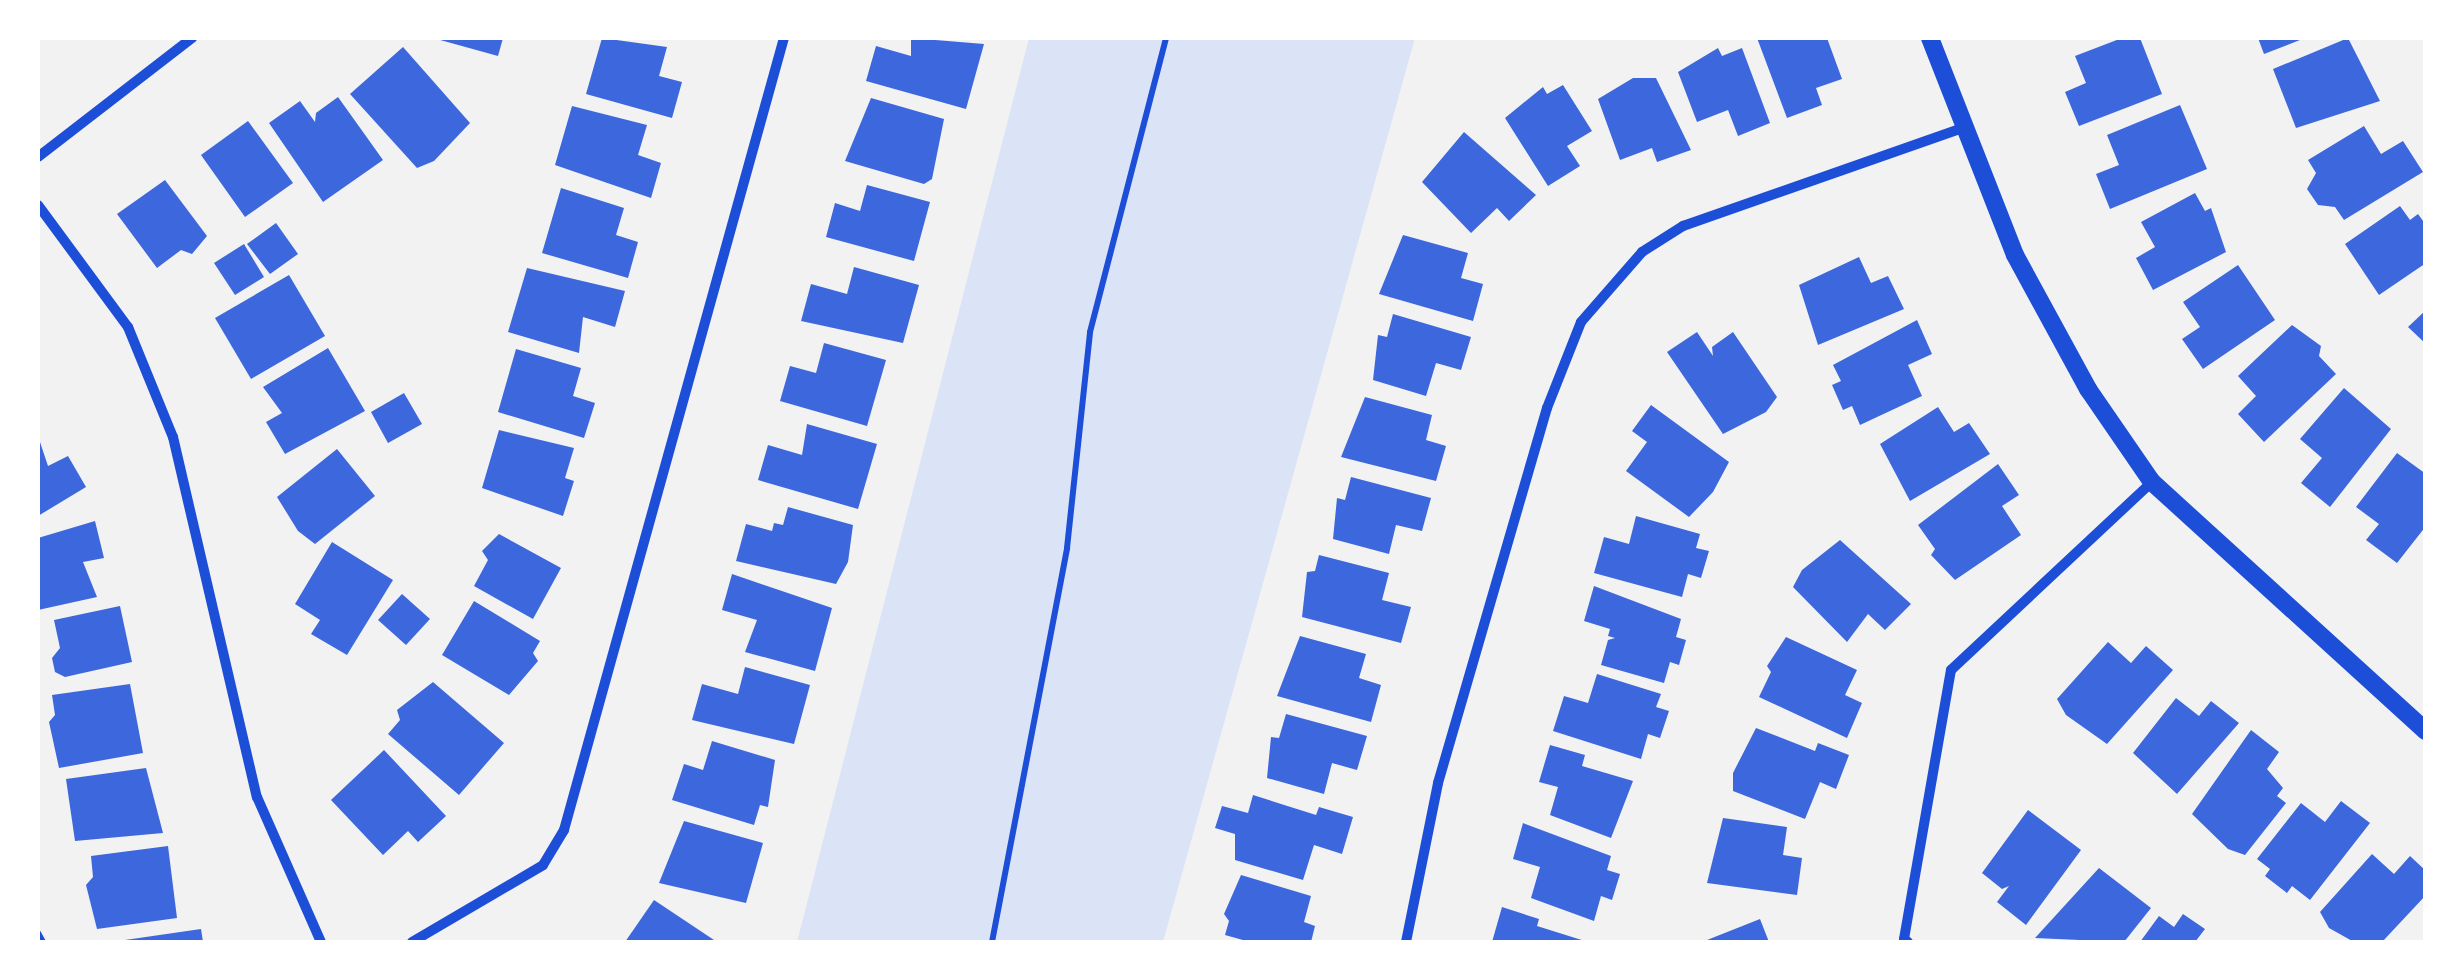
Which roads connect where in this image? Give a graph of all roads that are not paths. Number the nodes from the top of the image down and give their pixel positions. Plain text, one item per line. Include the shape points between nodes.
1 (192, 38) edge
2 (784, 38) edge
3 (1930, 38) edge
4 (1963, 128) junction
5 (38, 156) edge
6 (38, 205) edge
7 (2152, 482) junction
8 (2426, 731) edge
9 (321, 942) edge
10 (412, 942) edge
11 (1406, 942) edge
12 (1908, 942) edge

1 - 5 street
2 - 10 street via 564,830 543,865
3 - 4 street
4 - 7 street via 2015,255 2088,390
4 - 11 street via 1683,226 1642,252 1581,322 1547,408 1444,765
6 - 9 street via 128,328 174,437 257,797
7 - 8 street
7 - 12 street via 1951,670

